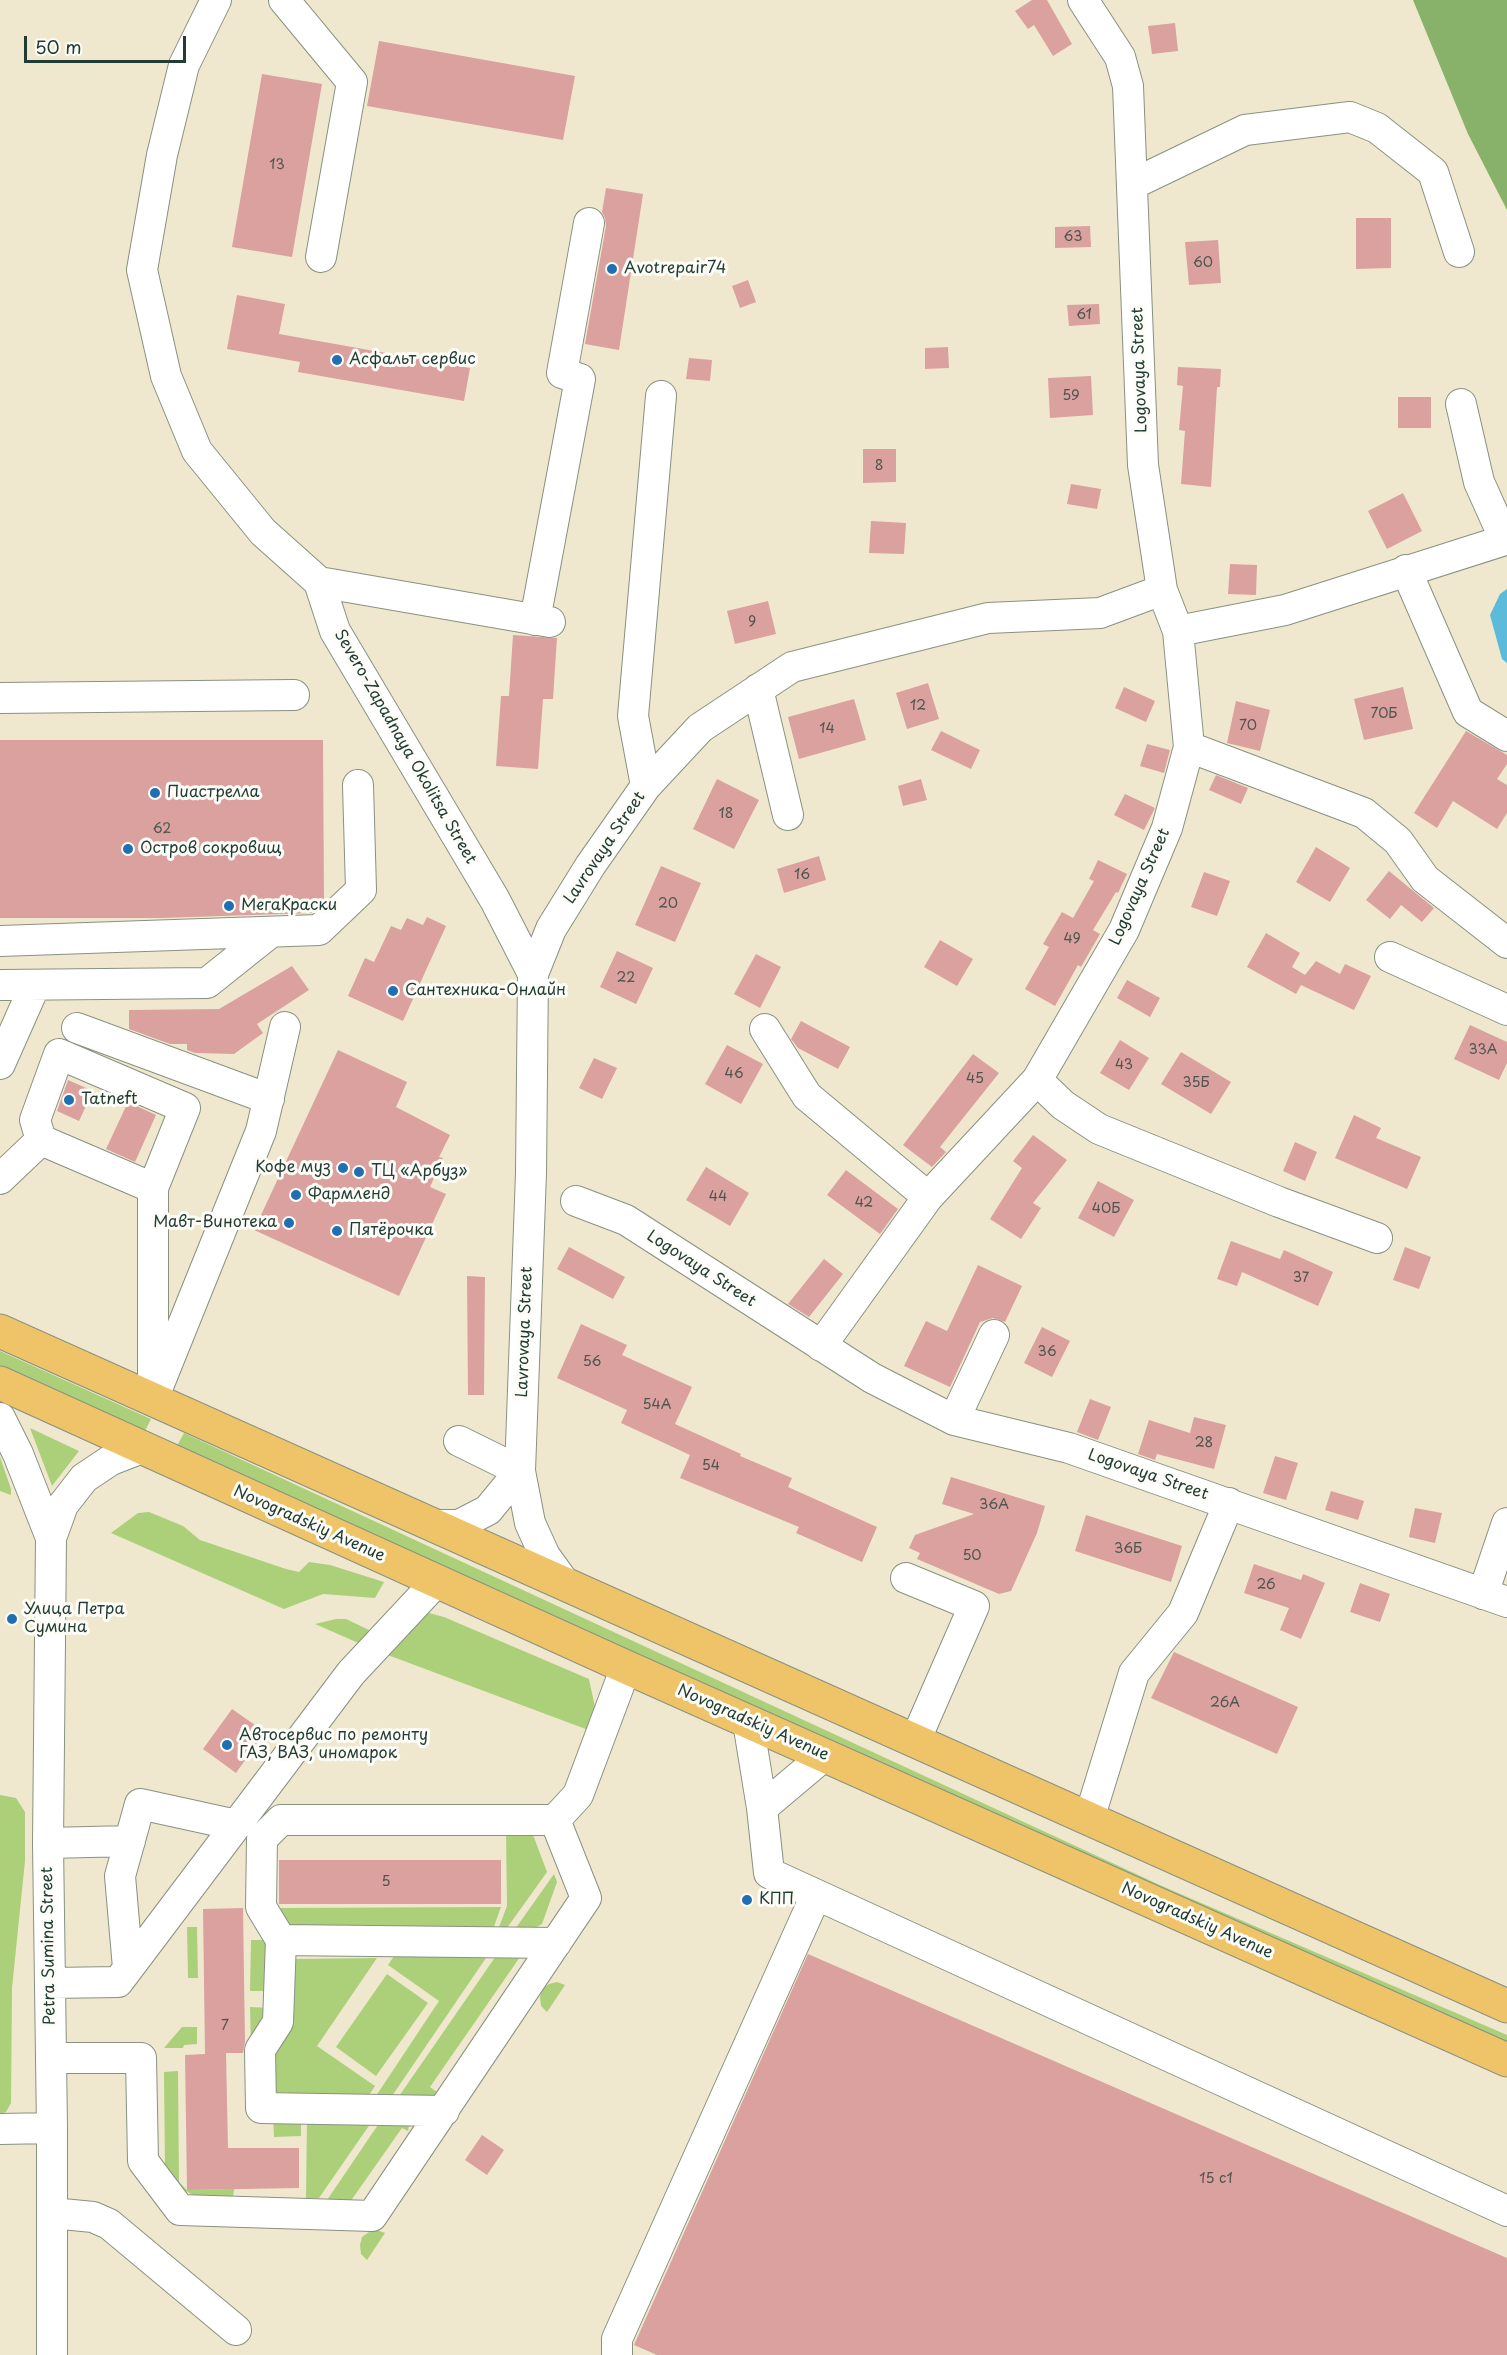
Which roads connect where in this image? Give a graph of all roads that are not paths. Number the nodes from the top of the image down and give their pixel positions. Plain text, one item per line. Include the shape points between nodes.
1 (216, 0) edge
2 (284, 0) edge
3 (1083, 0) edge
4 (1133, 184) junction
5 (588, 223) dead end
6 (1459, 252) dead end
7 (321, 257) dead end
8 (661, 396) dead end
9 (1461, 404) dead end
10 (1406, 570) junction
11 (319, 582) junction
12 (1162, 590) junction
13 (1178, 631) junction
14 (758, 689) junction
15 (294, 695) dead end
16 (0, 698) edge
17 (1507, 736) edge
18 (1189, 747) junction
19 (358, 785) dead end
20 (646, 786) junction
21 (788, 815) dead end
22 (271, 932) junction
23 (0, 941) edge
24 (1507, 943) edge
25 (1390, 957) dead end
26 (533, 974) junction
27 (0, 985) edge
28 (35, 985) junction
29 (1507, 1010) edge
30 (285, 1027) dead end
31 (77, 1028) dead end
32 (765, 1029) dead end
33 (0, 1064) edge
34 (1037, 1080) junction
35 (269, 1099) junction
36 (41, 1140) junction
37 (0, 1179) edge
38 (153, 1188) junction
39 (928, 1197) junction
40 (576, 1201) dead end
41 (1377, 1238) dead end
42 (0, 1331) edge
43 (994, 1335) dead end
44 (821, 1346) junction
45 (0, 1383) edge
46 (153, 1399) junction
47 (0, 1418) edge
48 (954, 1420) junction
49 (459, 1441) dead end
50 (142, 1448) junction
51 (520, 1471) junction
52 (1228, 1503) junction
53 (1507, 1523) edge
54 (431, 1525) junction
55 (51, 1538) junction
56 (906, 1578) dead end
57 (436, 1582) junction
58 (566, 1585) junction
59 (1495, 1598) edge
60 (626, 1667) junction
61 (748, 1722) junction
62 (915, 1741) junction
63 (825, 1755) junction
64 (762, 1808) junction
65 (1089, 1819) junction
66 (555, 1820) junction
67 (237, 1825) junction
68 (130, 1841) junction
69 (48, 1843) junction
70 (816, 1895) junction
71 (281, 1940) junction
72 (556, 1943) junction
73 (128, 1968) junction
74 (50, 1983) junction
75 (1507, 2006) edge
76 (51, 2058) junction
77 (1507, 2060) edge
78 (444, 2111) junction
79 (0, 2128) edge
80 (52, 2128) junction
81 (1507, 2211) edge
82 (52, 2213) junction
83 (236, 2330) dead end
84 (52, 2355) edge
85 (616, 2355) edge

1 - 11 street via 184,65 162,155 142,270 166,376 197,451 263,532
2 - 7 street via 352,82
3 - 4 street, Logovaya Street via 1120,57 1128,86
4 - 6 street via 1245,130 1350,117 1377,128 1432,172
4 - 12 street, Logovaya Street via 1143,465
5 - 11 street via 562,373 580,380 543,621
8 - 20 street via 633,716
9 - 10 street via 1479,482 1505,540
10 - 13 street via 1285,610
10 - 17 street via 1468,711
11 - 26 street, Severo-Zapadnaya Okolitsa Street via 335,631 495,900
12 - 13 street, Logovaya Street
12 - 14 street, Lavrovaya Street via 1101,613 988,618 792,667
13 - 18 street, Logovaya Street
14 - 20 street, Lavrovaya Street via 700,728
14 - 21 street
15 - 16 street
18 - 24 street via 1364,813 1398,841 1425,879
18 - 34 street, Logovaya Street via 1167,828 1124,930
19 - 22 street via 361,890 319,930
20 - 26 street, Lavrovaya Street via 551,929
22 - 23 street
22 - 28 street via 207,983
25 - 29 street
26 - 51 street, Lavrovaya Street via 531,1173
27 - 28 street
28 - 33 street
30 - 35 street
31 - 35 street
32 - 39 street via 807,1096
34 - 39 street, Logovaya Street
34 - 41 street via 1099,1129
35 - 46 street via 261,1131
36 - 37 street
36 - 38 street
36 - 38 street via 35,1120 59,1054 185,1108
38 - 46 street
39 - 44 street, Logovaya Street
40 - 44 street, Logovaya Street via 626,1220
42 - 46 main road
43 - 48 street
44 - 48 street, Logovaya Street via 872,1378
45 - 50 main road, Novogradskiy Avenue
46 - 54 main road
47 - 55 street
48 - 52 street, Logovaya Street via 1069,1448
49 - 51 street
50 - 55 street via 111,1460 84,1478 63,1505
50 - 57 main road, Novogradskiy Avenue
51 - 54 street via 488,1510 459,1525
51 - 58 street, Lavrovaya Street via 530,1523 545,1557
52 - 59 street, Logovaya Street
52 - 65 street via 1184,1613 1134,1673
53 - 59 street, Logovaya Street
54 - 58 main road
55 - 69 street, Petra Sumina Street
56 - 62 street via 974,1606
57 - 60 main road, Novogradskiy Avenue
57 - 67 street via 351,1673
58 - 62 main road
60 - 61 main road, Novogradskiy Avenue
60 - 66 street via 578,1795
61 - 63 main road, Novogradskiy Avenue
61 - 64 street
62 - 65 main road
63 - 64 street
63 - 77 main road, Novogradskiy Avenue
64 - 70 street via 769,1873
65 - 75 main road
66 - 71 street via 281,1820 262,1839 261,1907
66 - 72 street via 586,1898
67 - 68 street via 140,1804
67 - 73 street
68 - 69 street
68 - 73 street via 120,1876
69 - 74 street, Petra Sumina Street
70 - 81 street
70 - 85 street via 616,2339
71 - 72 street
71 - 78 street via 278,2022 260,2050 261,2108
72 - 78 street
73 - 74 street via 118,1982
74 - 76 street, Petra Sumina Street
76 - 78 street via 141,2058 143,2161 180,2210 372,2216
76 - 80 street, Petra Sumina Street
79 - 80 street
80 - 82 street, Petra Sumina Street
82 - 83 street via 93,2217 109,2224
82 - 84 street, Petra Sumina Street

